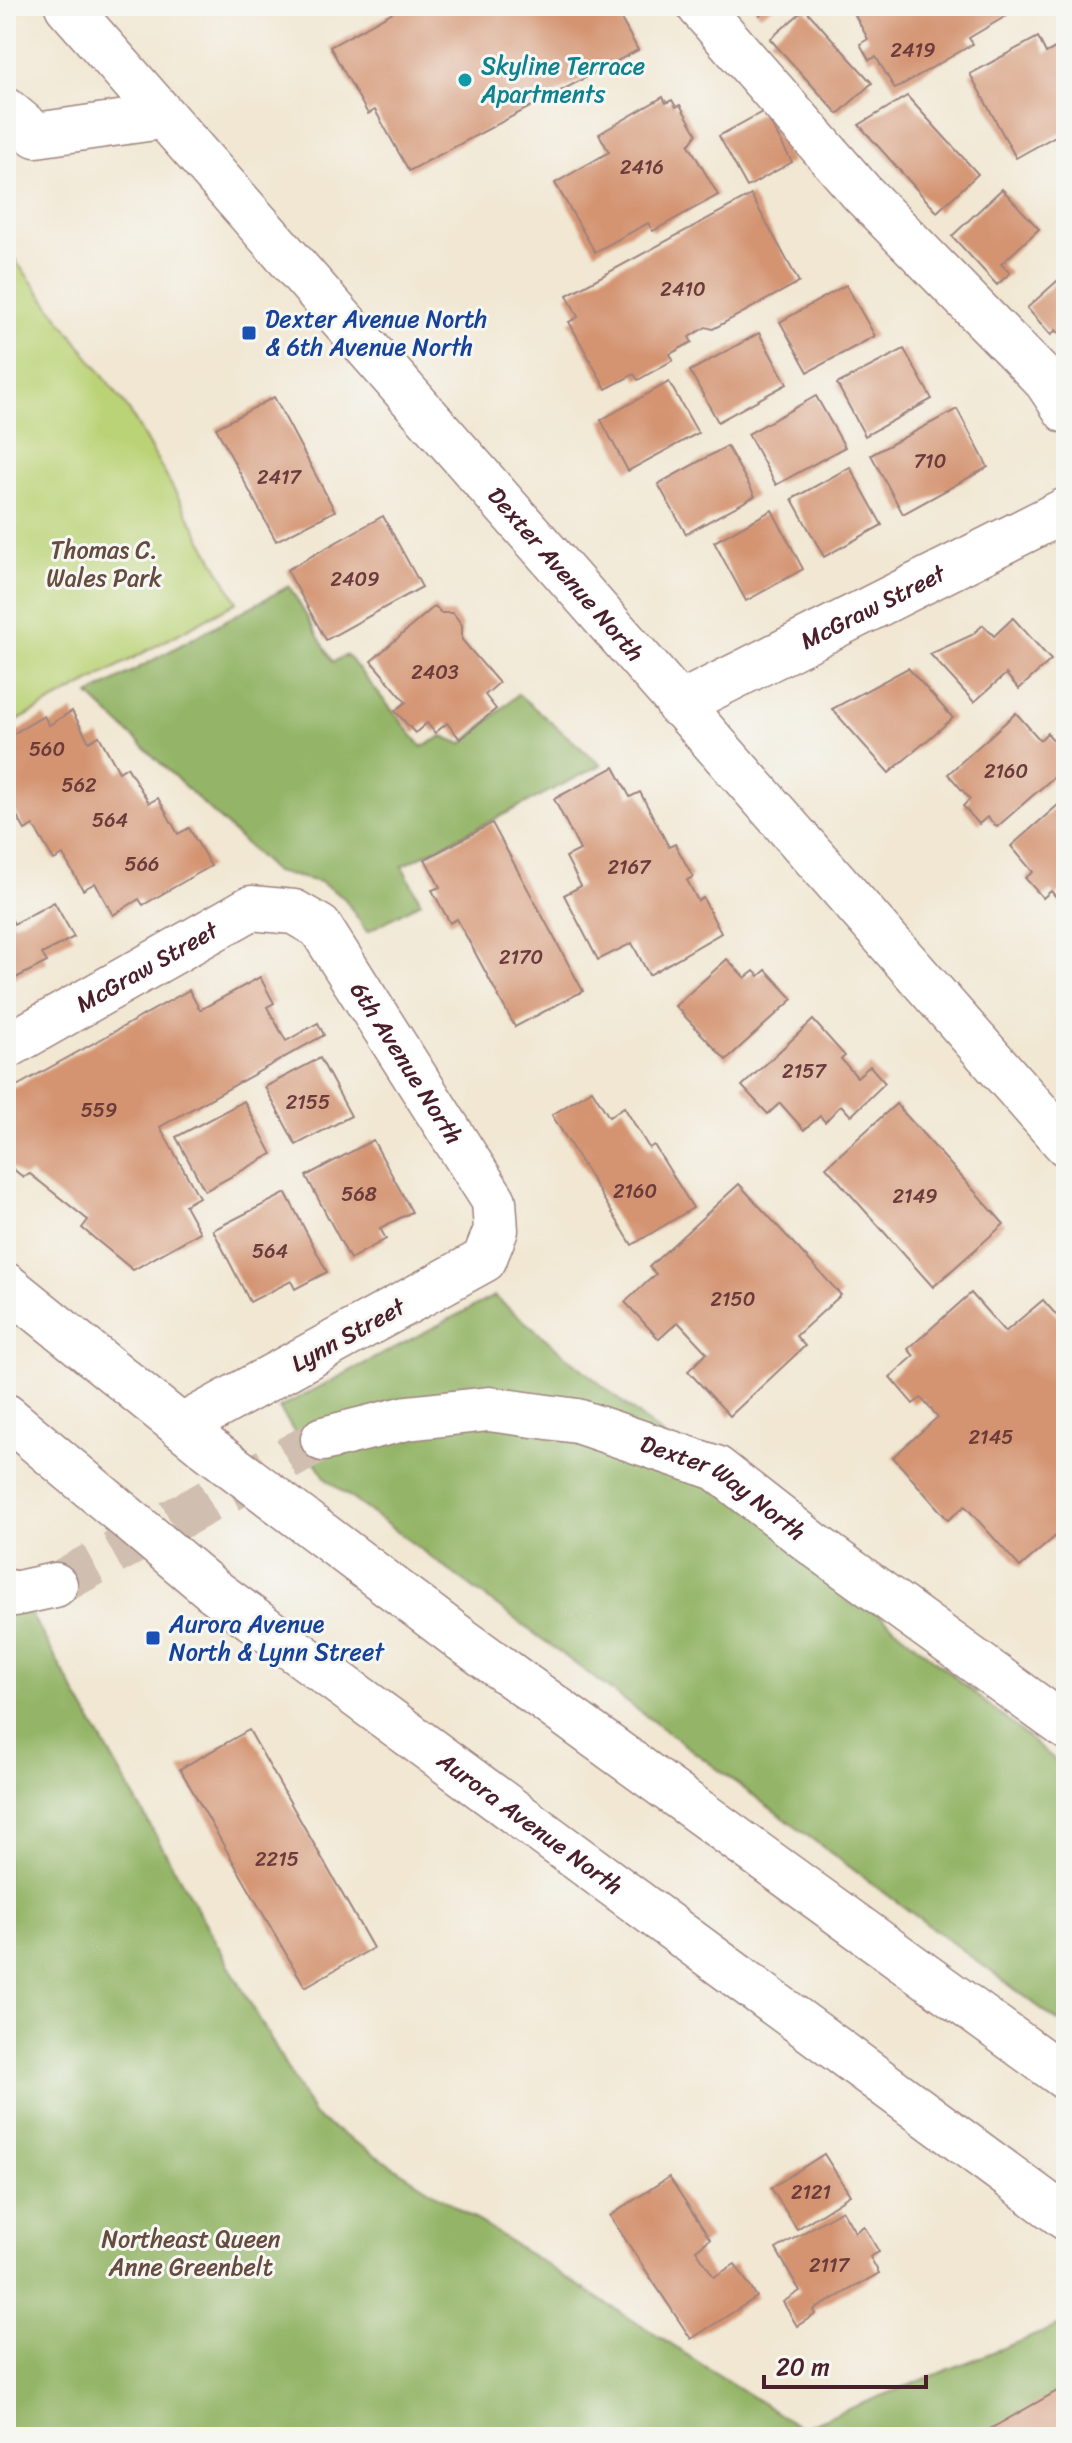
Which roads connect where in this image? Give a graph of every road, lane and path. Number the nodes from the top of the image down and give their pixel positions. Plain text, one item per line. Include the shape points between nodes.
1 (67, 6) edge
2 (699, 6) edge
3 (6, 110) edge
4 (161, 117) junction
5 (1066, 411) edge
6 (1066, 510) edge
7 (678, 705) junction
8 (294, 912) joint
9 (6, 1047) edge
10 (1066, 1144) edge
11 (496, 1230) joint
12 (6, 1285) edge
13 (6, 1416) edge
14 (182, 1426) junction
15 (323, 1439) tunnel mouth
16 (55, 1585) tunnel mouth
17 (6, 1591) edge
18 (1066, 1727) edge
19 (1066, 2078) edge
20 (1066, 2218) edge

1 - 4 main road, Dexter Avenue North
2 - 5 main road via 861,192 1046,381
3 - 4 main road via 36,135
4 - 7 main road, Dexter Avenue North
6 - 7 main road, McGraw Street
7 - 10 main road, Dexter Avenue North
8 - 9 main road, McGraw Street via 251,908
8 - 11 main road, 6th Avenue North via 320,927 494,1201
11 - 14 main road, Lynn Street via 484,1260
12 - 14 main road
13 - 20 main road, Aurora Avenue North via 213,1590
14 - 19 main road via 454,1634
15 - 18 main road, Dexter Way North via 407,1418 489,1409 577,1421 716,1468
16 - 17 main road

